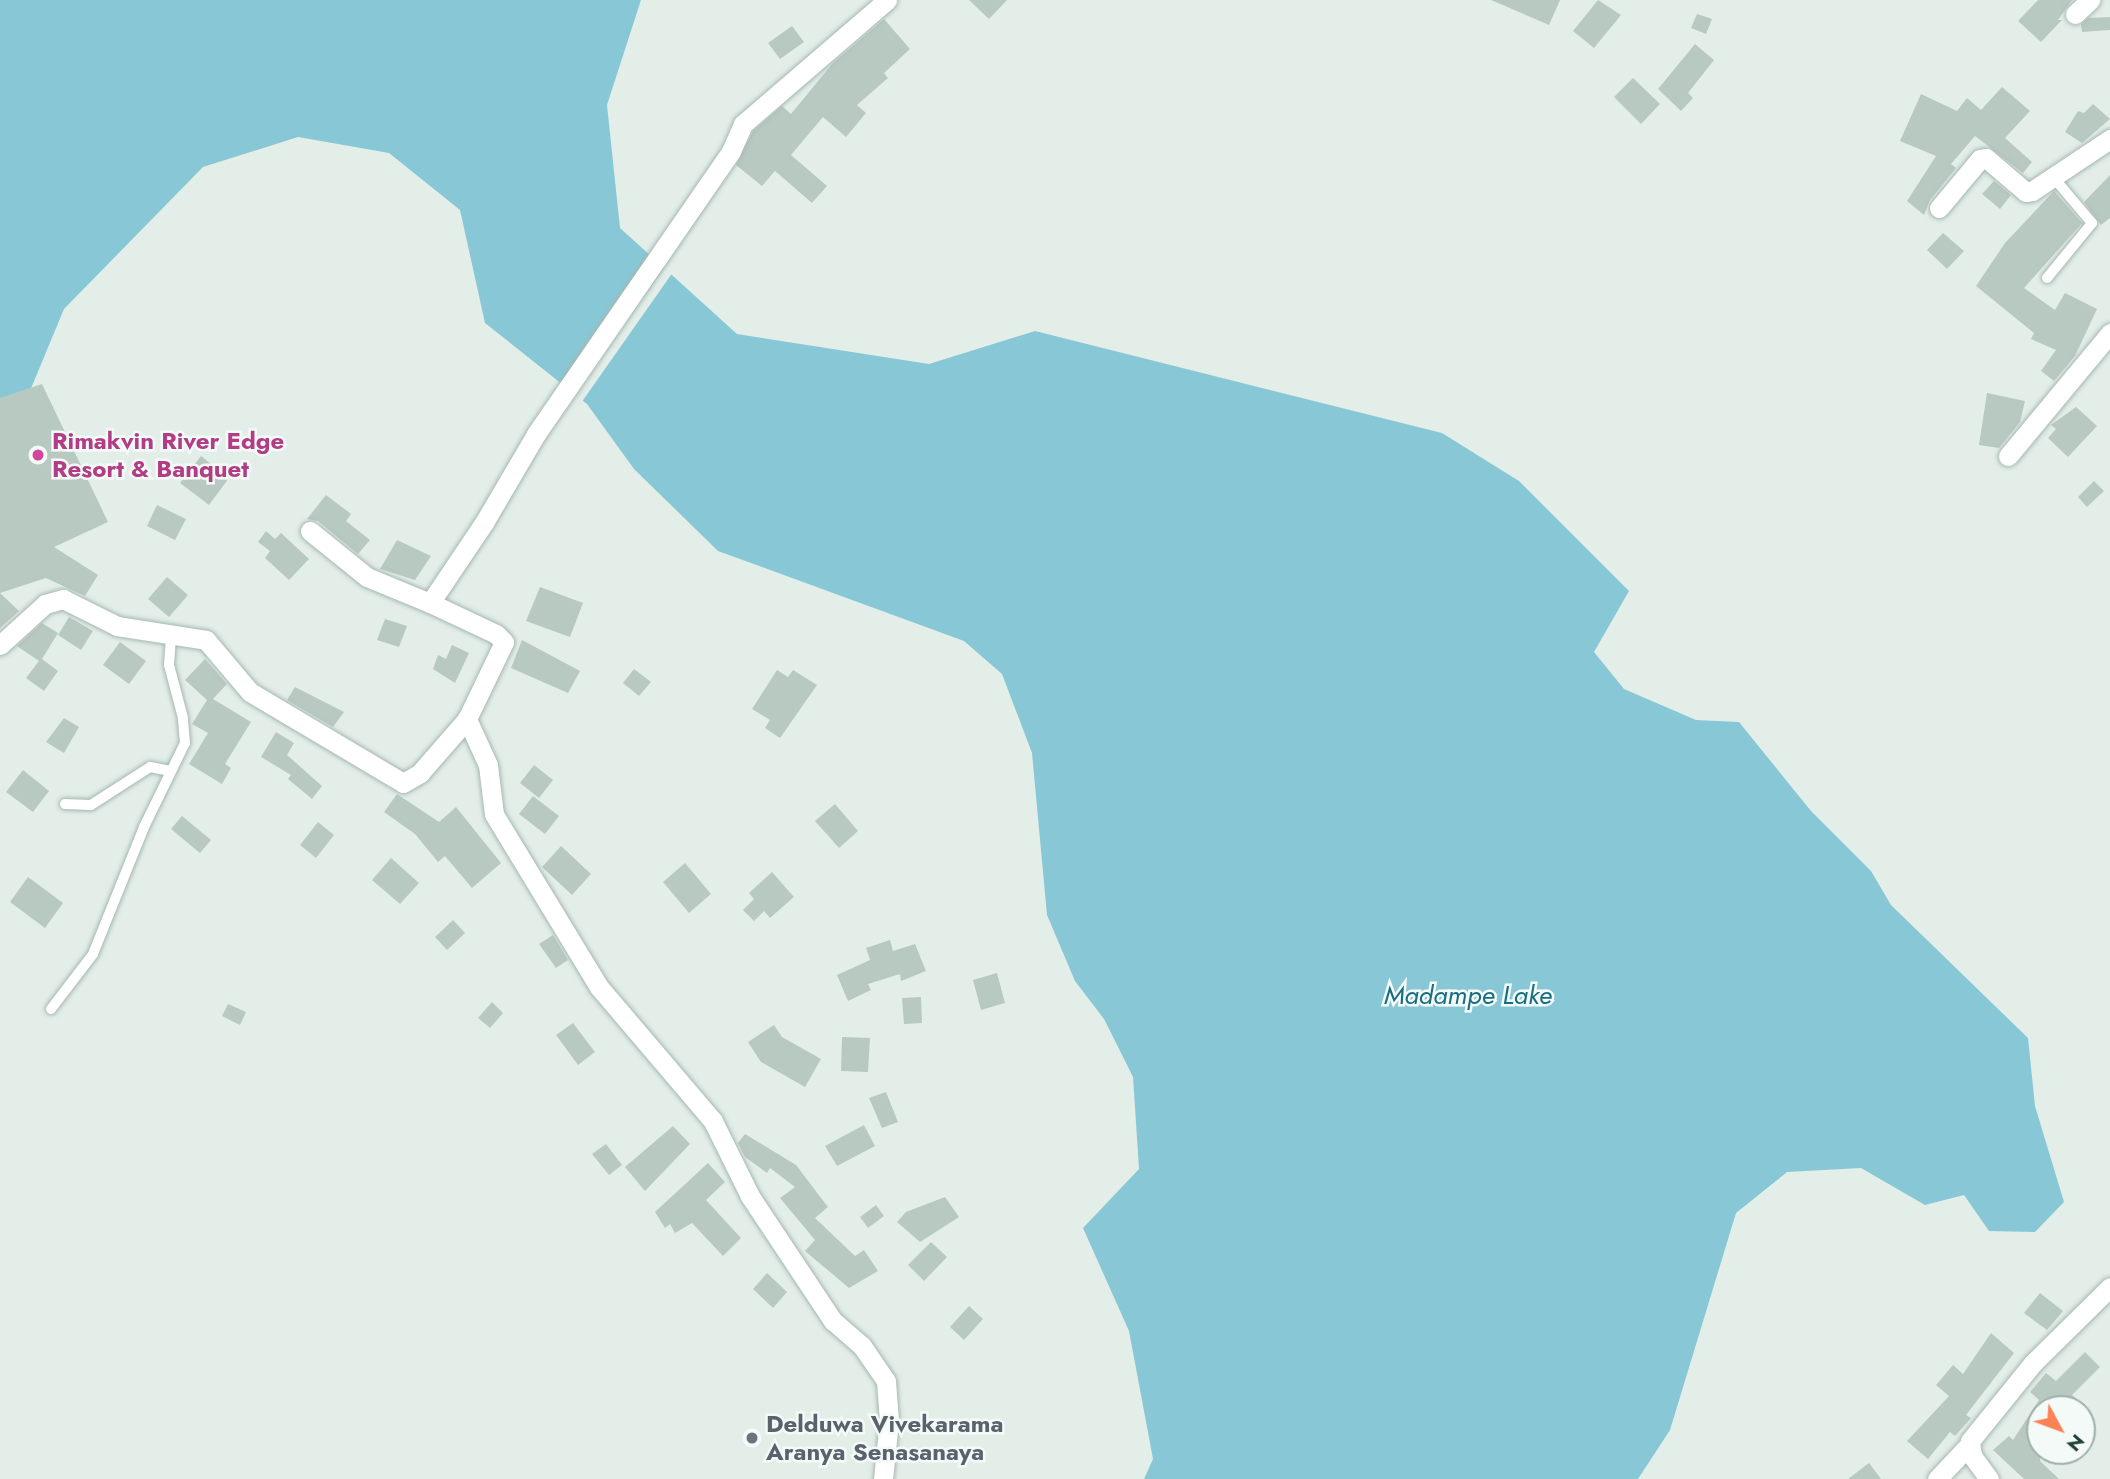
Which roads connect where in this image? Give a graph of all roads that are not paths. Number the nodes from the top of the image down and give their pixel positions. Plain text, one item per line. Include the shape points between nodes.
1 (887, 0) edge
2 (2090, 0) edge
3 (2075, 14) dead end
4 (2110, 139) edge
5 (2054, 178) junction
6 (1939, 208) dead end
7 (2047, 278) dead end
8 (2110, 333) edge
9 (2008, 456) dead end
10 (310, 531) dead end
11 (430, 603) junction
12 (171, 635) junction
13 (0, 645) edge
14 (467, 719) junction
15 (171, 771) junction
16 (65, 804) dead end
17 (51, 1009) dead end
18 (2110, 1287) edge
19 (1968, 1446) junction
20 (883, 1479) edge
21 (1937, 1479) edge
22 (1989, 1479) edge

1 - 11 street via 743,124 731,150 536,434 485,522
2 - 3 street
4 - 5 street
5 - 6 street via 2026,192 1986,158 1980,159
5 - 7 lane via 2092,223
8 - 9 street
10 - 11 street via 367,577
11 - 14 street via 504,642
12 - 13 street via 98,620 62,599 45,604
12 - 14 street via 206,640 250,692 403,783 420,773
12 - 15 lane via 169,665 183,718 184,743
14 - 20 street via 488,765 494,814 599,987 713,1121 750,1196 832,1321 862,1346 886,1381 889,1421
15 - 16 lane via 150,766 92,805
15 - 17 lane via 93,954
18 - 19 street via 2032,1363
19 - 21 street
19 - 22 street

